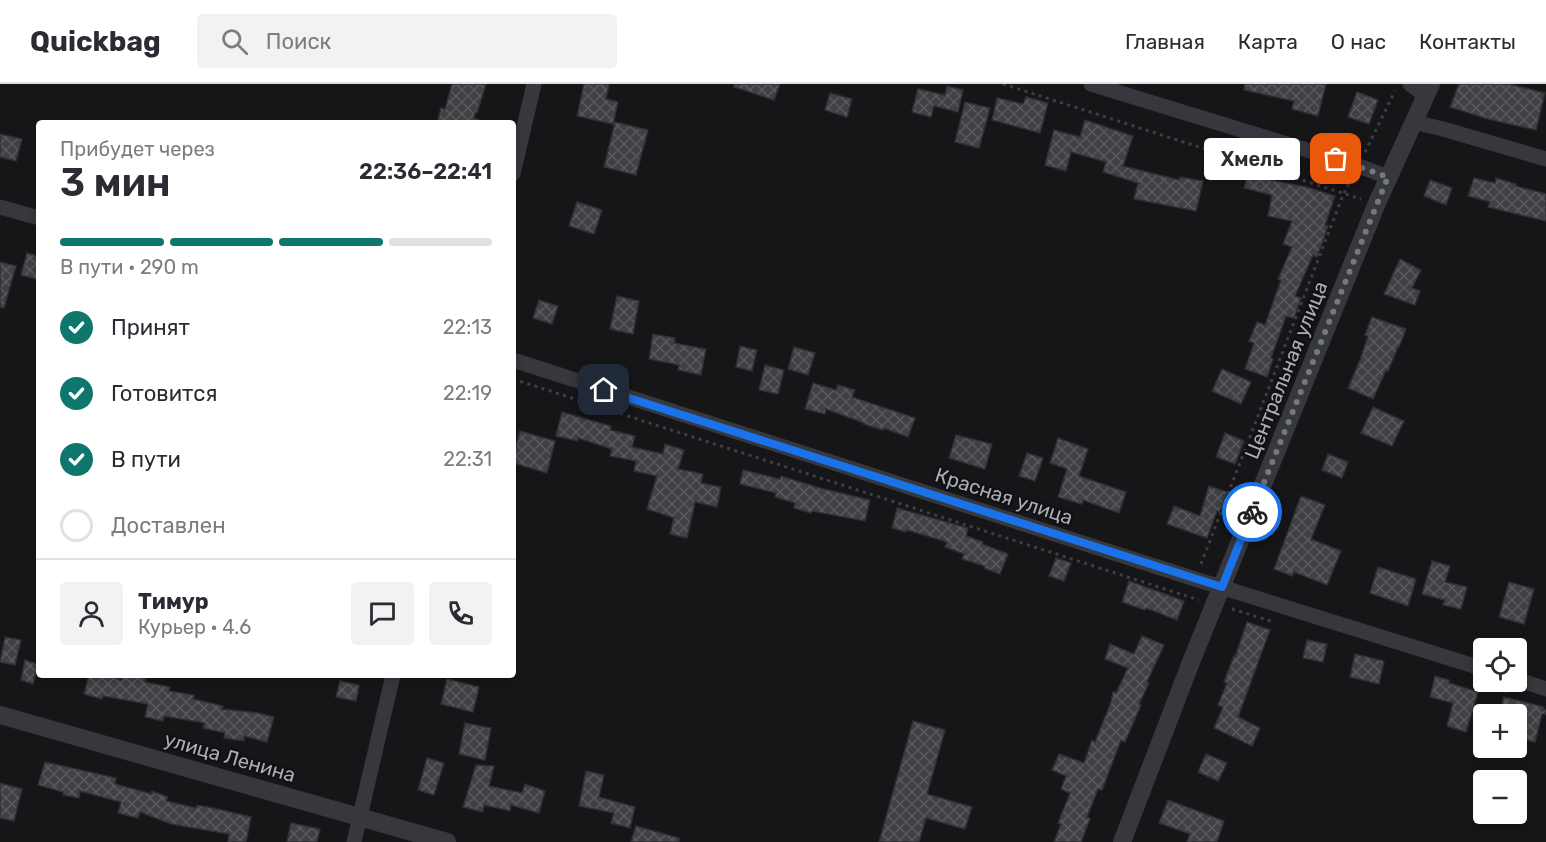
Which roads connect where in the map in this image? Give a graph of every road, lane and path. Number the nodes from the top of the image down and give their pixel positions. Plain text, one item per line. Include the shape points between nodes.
1 (534, 84) edge
2 (1003, 84) edge
3 (1091, 84) edge
4 (1399, 84) edge
5 (1410, 84) edge
6 (1428, 90) edge
7 (1413, 122) junction
8 (1546, 159) edge
9 (516, 161) edge
10 (1359, 166) junction
11 (1388, 177) junction
12 (1344, 195) junction
13 (1377, 203) junction
14 (0, 207) edge
15 (36, 217) edge
16 (516, 361) edge
17 (1195, 579) junction
18 (1222, 587) junction
19 (1193, 598) dead end
20 (1473, 666) edge
21 (392, 678) edge
22 (1527, 683) edge
23 (1546, 689) edge
24 (0, 715) edge
25 (359, 817) junction
26 (354, 842) edge
27 (447, 842) edge
28 (1122, 842) edge

1 - 9 street
2 - 12 path
3 - 10 street
4 - 10 path
5 - 6 street
6 - 7 street, Центральная улица
7 - 8 street
7 - 11 street, Центральная улица
10 - 11 street
10 - 12 path
11 - 13 street, Центральная улица
12 - 13 path
12 - 17 path
13 - 18 street, Центральная улица
14 - 15 street
16 - 17 street, Красная улица
17 - 18 street, Красная улица
17 - 19 path
18 - 20 street, Красная улица
18 - 28 street, Центральная улица
21 - 25 street
22 - 23 street
24 - 25 street, улица Ленина
25 - 26 street
25 - 27 street, улица Ленина

